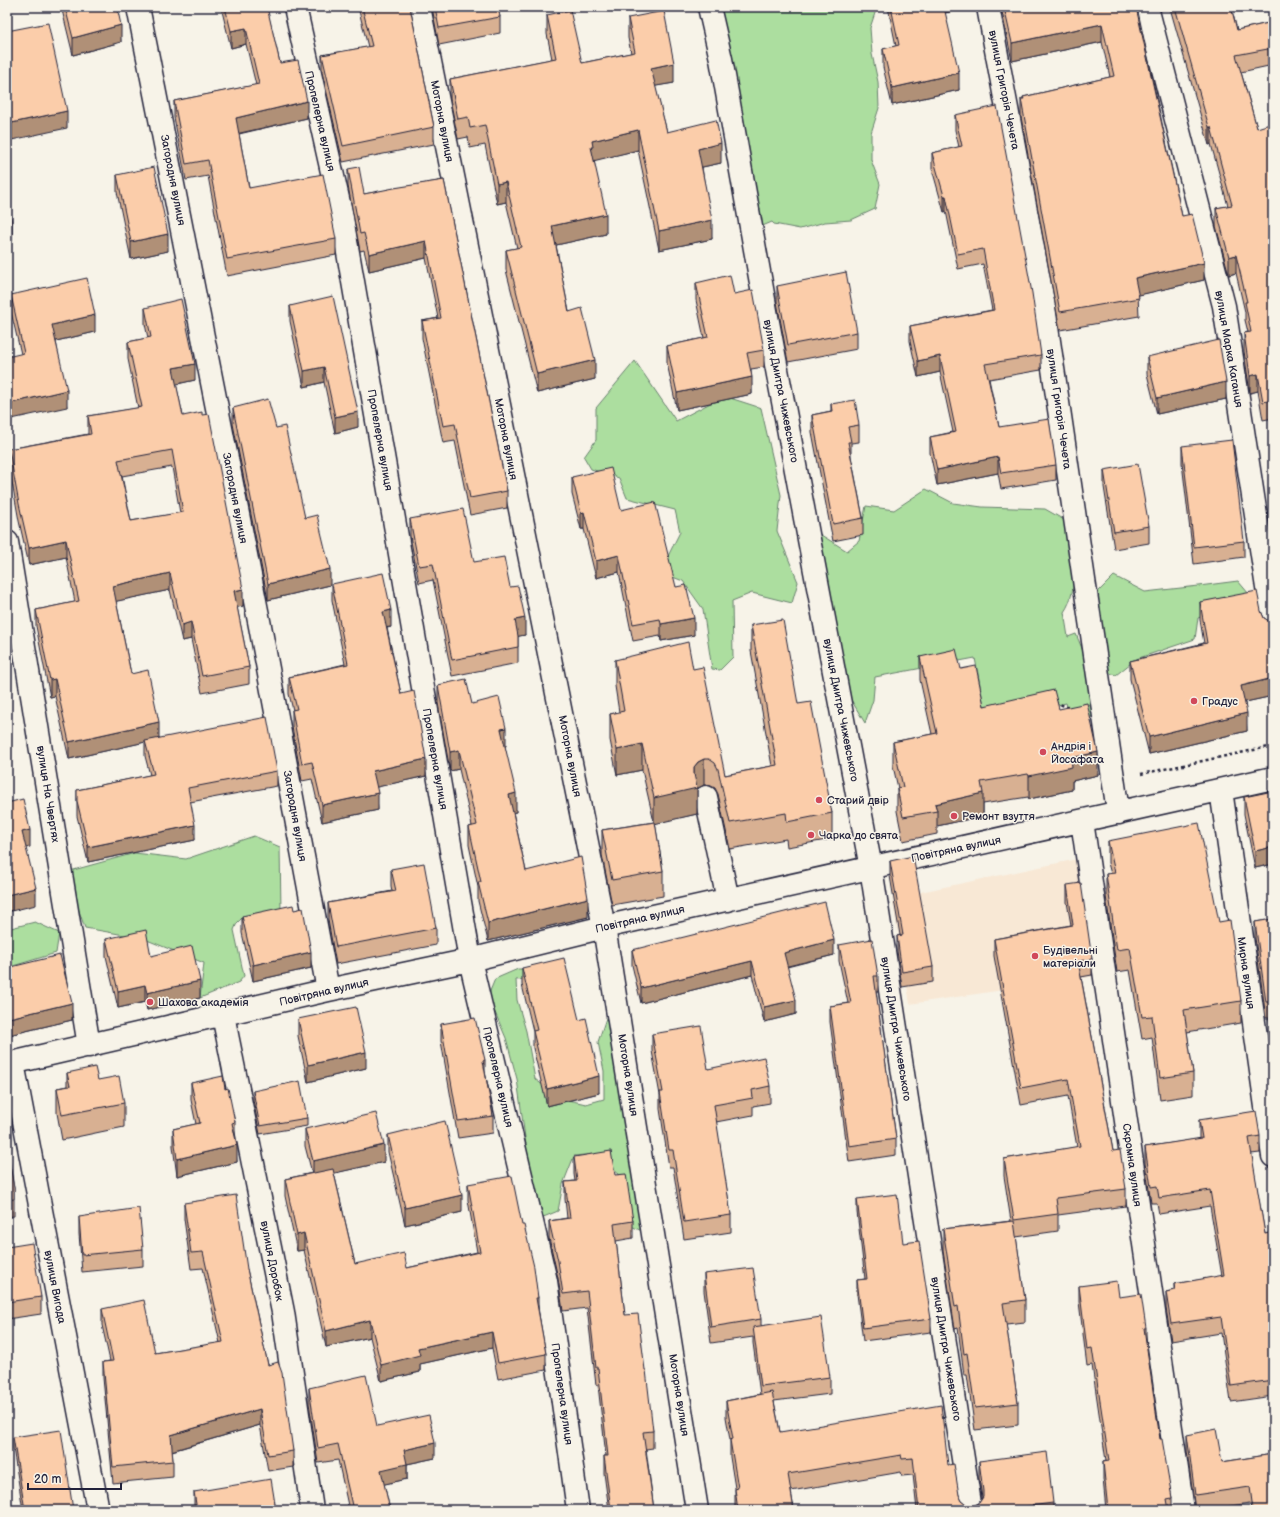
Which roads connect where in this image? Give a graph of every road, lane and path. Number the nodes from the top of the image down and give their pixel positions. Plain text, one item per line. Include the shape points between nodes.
1 (138, 7) edge
2 (294, 7) edge
3 (419, 7) edge
4 (709, 7) edge
5 (988, 7) edge
6 (1147, 7) edge
7 (7, 542) edge
8 (1273, 626) edge
9 (1054, 701) edge
10 (1103, 706) junction
11 (1273, 746) edge
12 (1139, 775) dead end
13 (1273, 778) edge
14 (1220, 790) junction
15 (706, 797) dead end
16 (1119, 813) junction
17 (1082, 821) junction
18 (871, 868) junction
19 (728, 900) junction
20 (604, 927) junction
21 (470, 960) junction
22 (328, 990) junction
23 (223, 1015) junction
24 (89, 1046) junction
25 (10, 1063) edge
26 (1273, 1156) edge
27 (98, 1510) edge
28 (312, 1510) edge
29 (578, 1510) edge
30 (697, 1510) edge
31 (971, 1510) edge
32 (1183, 1510) edge

1 - 22 street, Загородня вулиця via 259,618
2 - 21 street, Пропелерна вулиця via 341,212
3 - 20 street, Моторна вулиця
4 - 18 street, вулиця Дмитра Чижевського via 721,59
5 - 10 street, вулиця Григорія Чечета via 1044,307
6 - 8 street, вулиця Марка Каганця via 1224,306
7 - 24 street, вулиця На Чвертях
9 - 10 path via 1075,710
10 - 16 street, вулиця Григорія Чечета
11 - 12 path
13 - 14 street, Повітряна вулиця
14 - 16 street, Повітряна вулиця
14 - 26 street, Мирна вулиця
15 - 19 street
16 - 17 street, Повітряна вулиця
17 - 18 street, Повітряна вулиця
17 - 32 street, Скромна вулиця
18 - 19 street, Повітряна вулиця
18 - 31 street, вулиця Дмитра Чижевського
19 - 20 street, Повітряна вулиця
20 - 21 street, Повітряна вулиця
20 - 30 street, Моторна вулиця
21 - 22 street, Повітряна вулиця
21 - 29 street, Пропелерна вулиця via 546,1281
22 - 23 street, Повітряна вулиця
23 - 24 street, Повітряна вулиця
23 - 28 street, вулиця Доробок via 283,1312
24 - 25 street, Повітряна вулиця
25 - 27 street, вулиця Вигода

